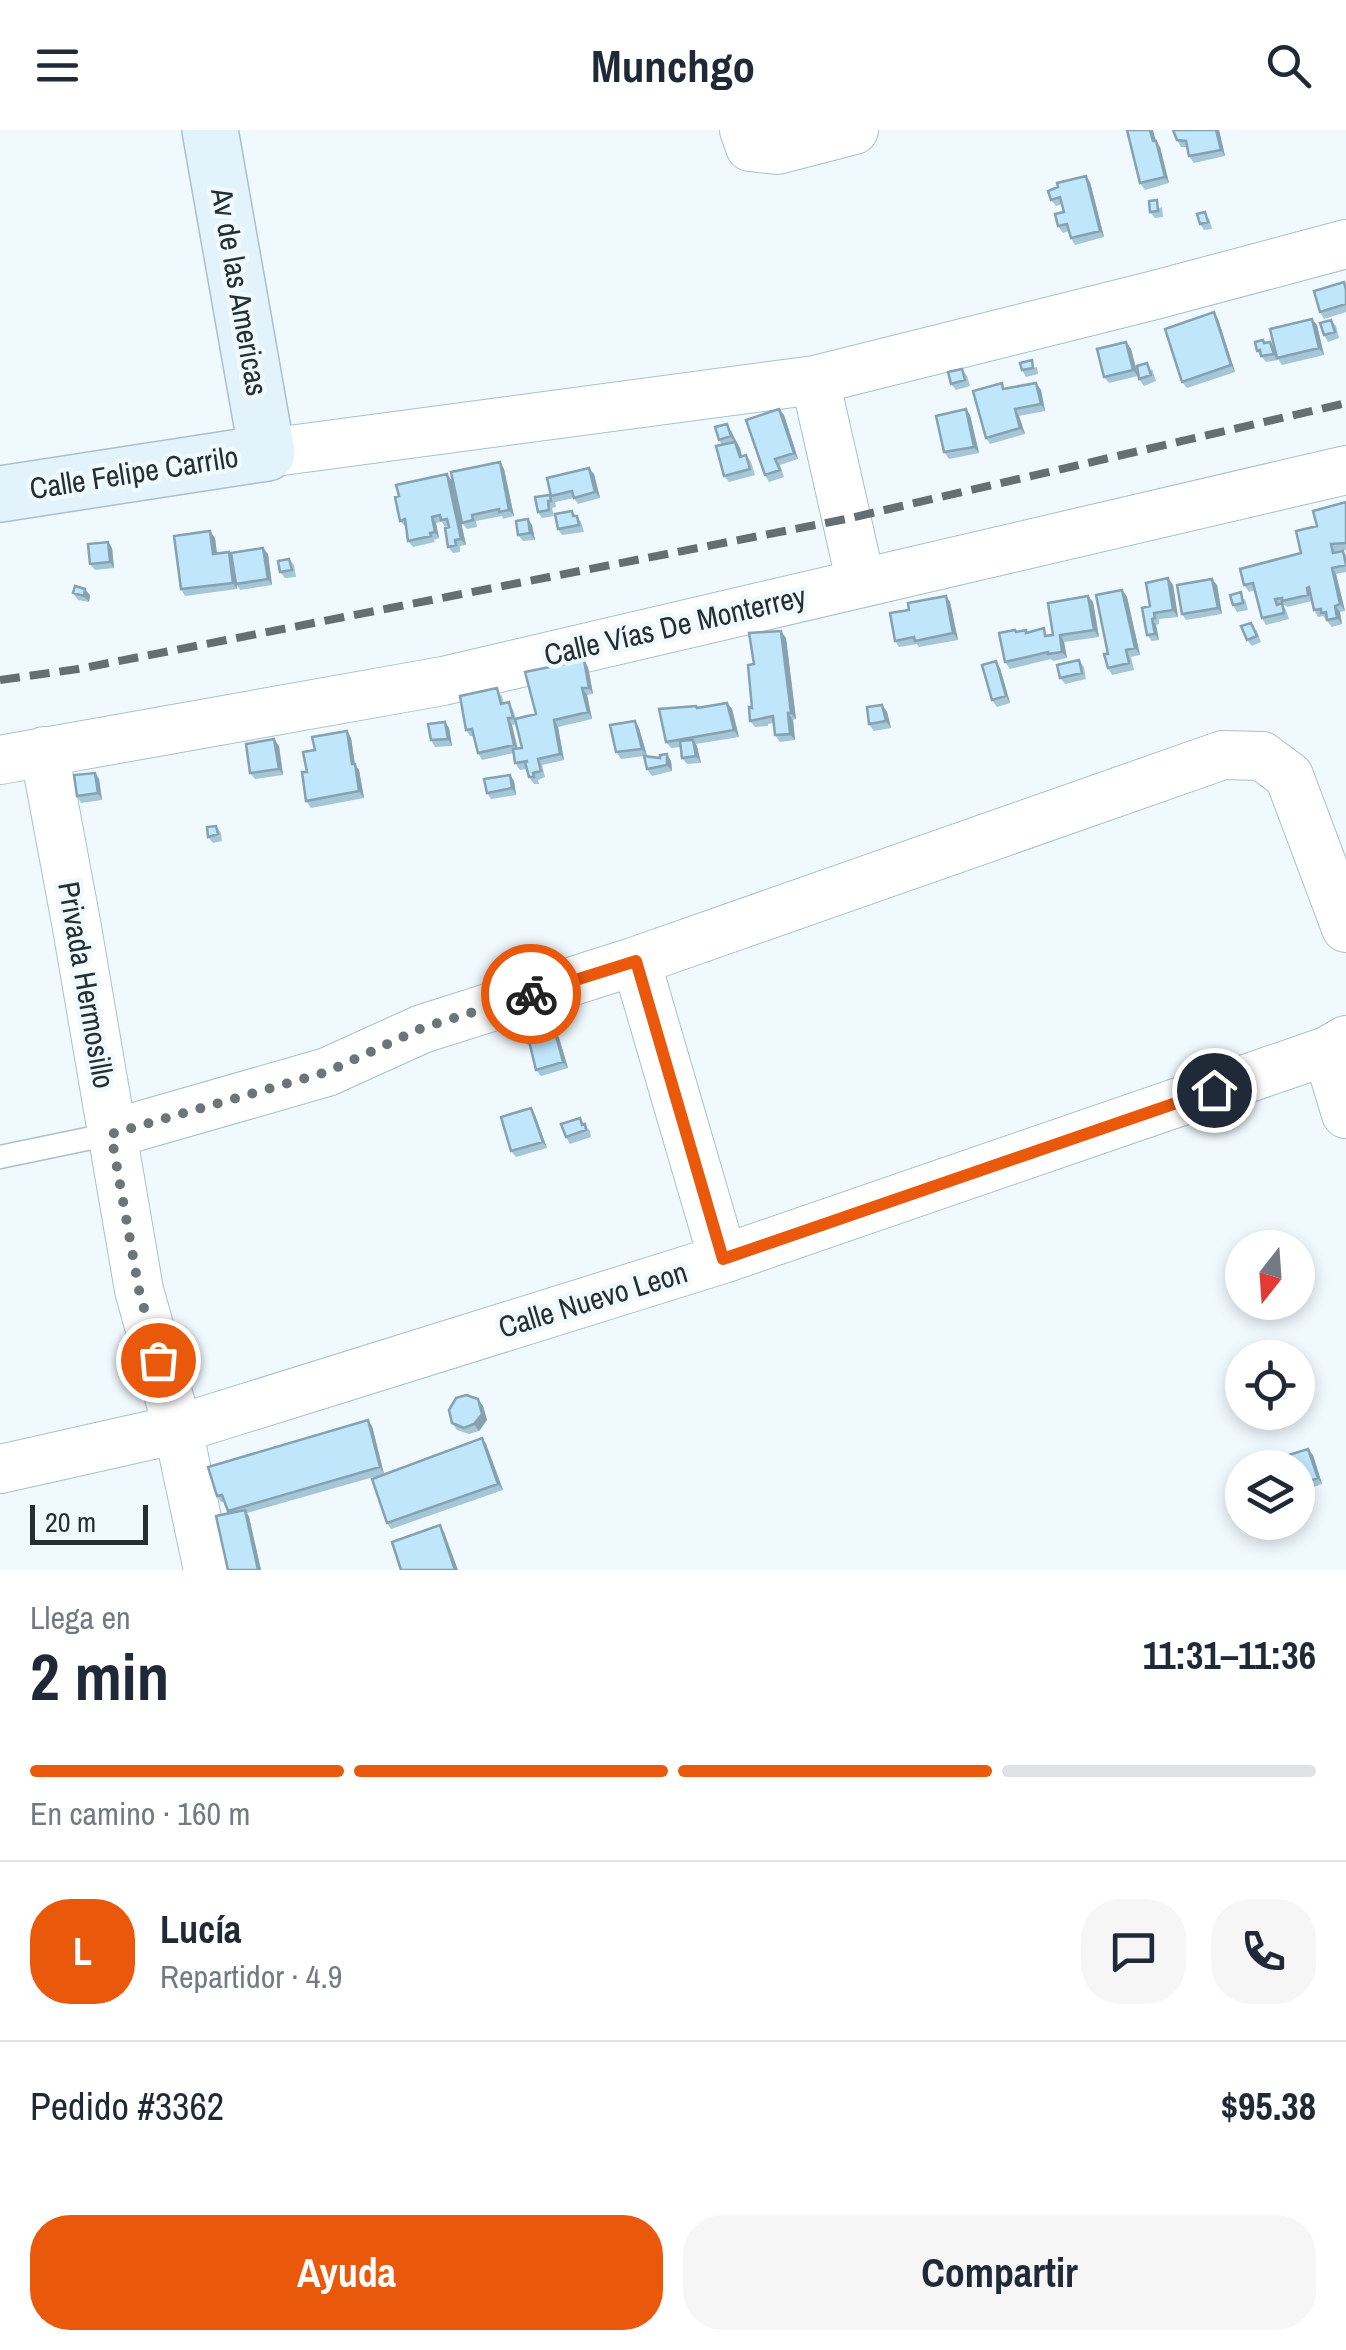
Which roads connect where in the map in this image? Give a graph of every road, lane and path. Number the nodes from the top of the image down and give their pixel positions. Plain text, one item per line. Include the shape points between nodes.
1 (210, 130) edge
2 (744, 130) edge
3 (854, 130) edge
4 (1346, 244) edge
5 (815, 380) junction
6 (268, 453) junction
7 (1346, 470) edge
8 (0, 494) edge
9 (861, 583) junction
10 (22, 755) edge
11 (1346, 928) edge
12 (636, 961) junction
13 (1336, 1046) edge
14 (1346, 1114) edge
15 (111, 1134) junction
16 (0, 1157) edge
17 (723, 1259) junction
18 (178, 1428) junction
19 (0, 1469) edge
20 (208, 1570) edge

1 - 6 street, Av de las Americas
2 - 3 street via 750,148 777,150
4 - 5 street
5 - 6 street
5 - 9 street
6 - 8 street, Calle Felipe Carrilo
7 - 9 street, Calle Vías De Monterrey
9 - 10 street, Calle Vías De Monterrey via 443,681
10 - 15 street, Privada Hermosillo via 76,922
11 - 12 street via 1289,776 1262,756 1223,755
12 - 15 street via 422,1028 327,1072
12 - 17 street
13 - 14 street
13 - 17 street, Calle Nuevo Leon
15 - 16 lane
15 - 18 street, Privada Hermosillo via 139,1290
17 - 18 street, Calle Nuevo Leon
18 - 19 street, Calle Nuevo Leon
18 - 20 street, Privada Hermosillo

